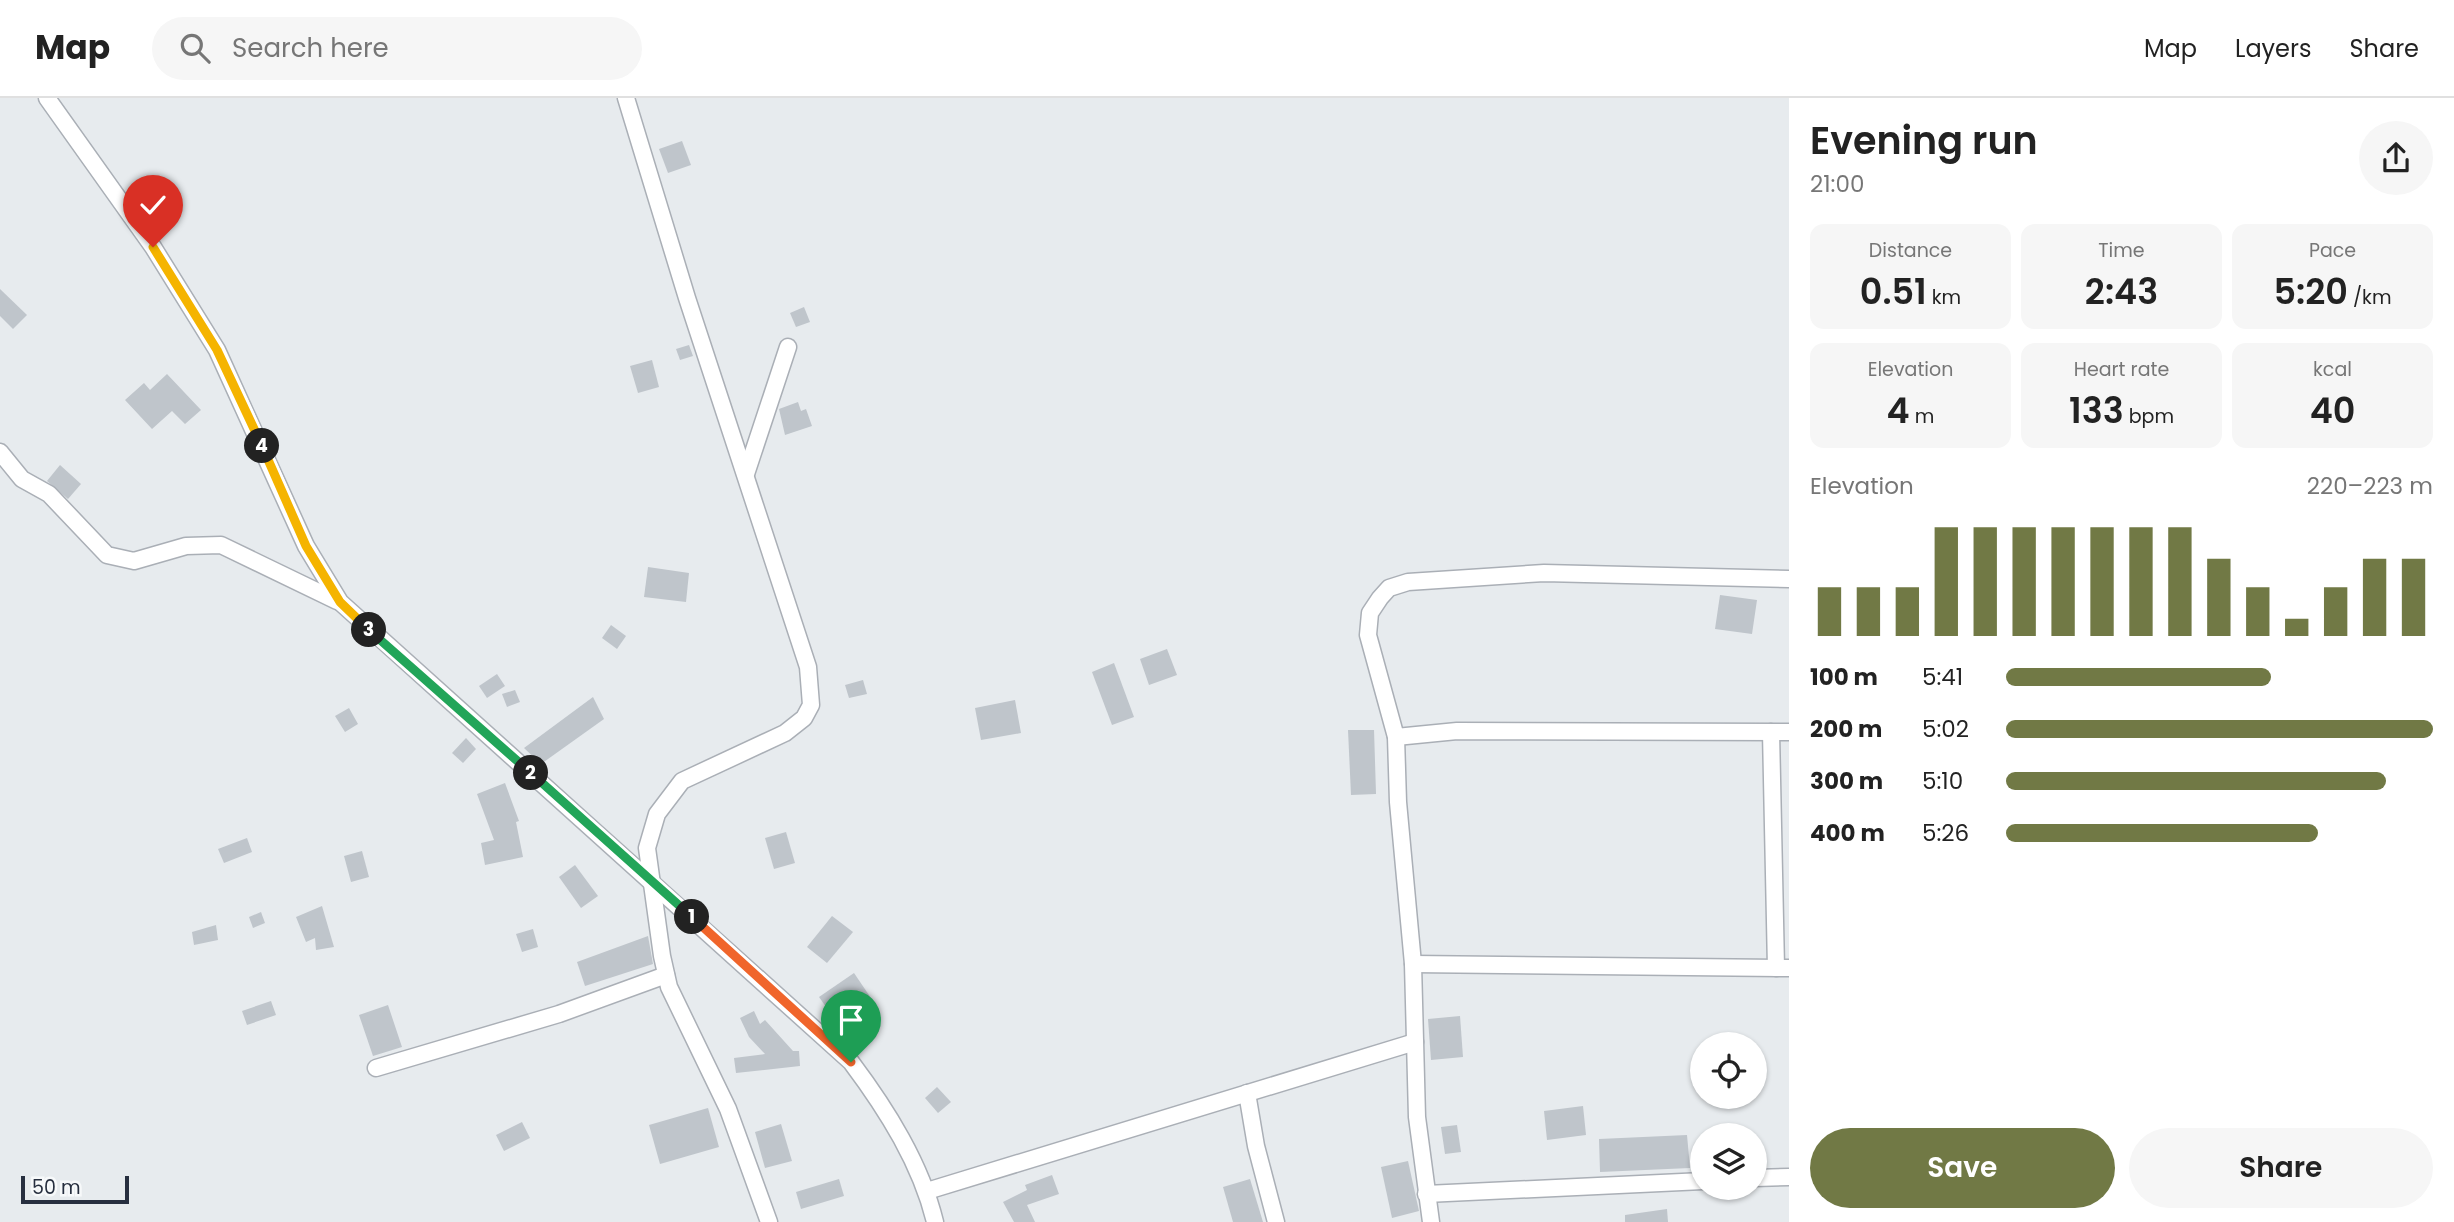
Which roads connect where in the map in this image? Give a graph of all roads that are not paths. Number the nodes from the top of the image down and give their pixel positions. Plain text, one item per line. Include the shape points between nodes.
1 (47, 98) edge
2 (626, 98) edge
3 (788, 347) dead end
4 (0, 452) edge
5 (746, 474) junction
6 (1789, 579) edge
7 (340, 602) junction
8 (1771, 732) junction
9 (1789, 732) edge
10 (1396, 737) junction
11 (650, 879) junction
12 (1413, 964) junction
13 (1782, 968) edge
14 (666, 975) junction
15 (1415, 1042) junction
16 (376, 1068) dead end
17 (1247, 1093) junction
18 (1789, 1177) edge
19 (1767, 1178) edge
20 (1690, 1182) edge
21 (927, 1191) junction
22 (1426, 1194) junction
23 (769, 1222) edge
24 (934, 1222) edge
25 (1276, 1222) edge
26 (1431, 1222) edge

1 - 7 street via 153,247 217,350 306,546
2 - 5 street
3 - 5 street
4 - 7 street via 22,479 49,494 107,555 134,561 186,546 221,545
5 - 11 street via 808,667 811,705 804,718 785,733 682,781 667,797 650,833
6 - 10 street via 1544,573 1408,582 1389,589 1370,613 1368,635
7 - 11 street
8 - 9 street
8 - 10 street via 1457,732
8 - 13 street
10 - 12 street
11 - 14 street
11 - 21 street via 851,1062 879,1099
12 - 13 street
12 - 15 street
14 - 16 street via 559,1014
14 - 23 street via 728,1109
15 - 17 street
15 - 22 street
17 - 21 street
17 - 25 street
18 - 19 street
20 - 22 street
21 - 24 street
22 - 26 street

